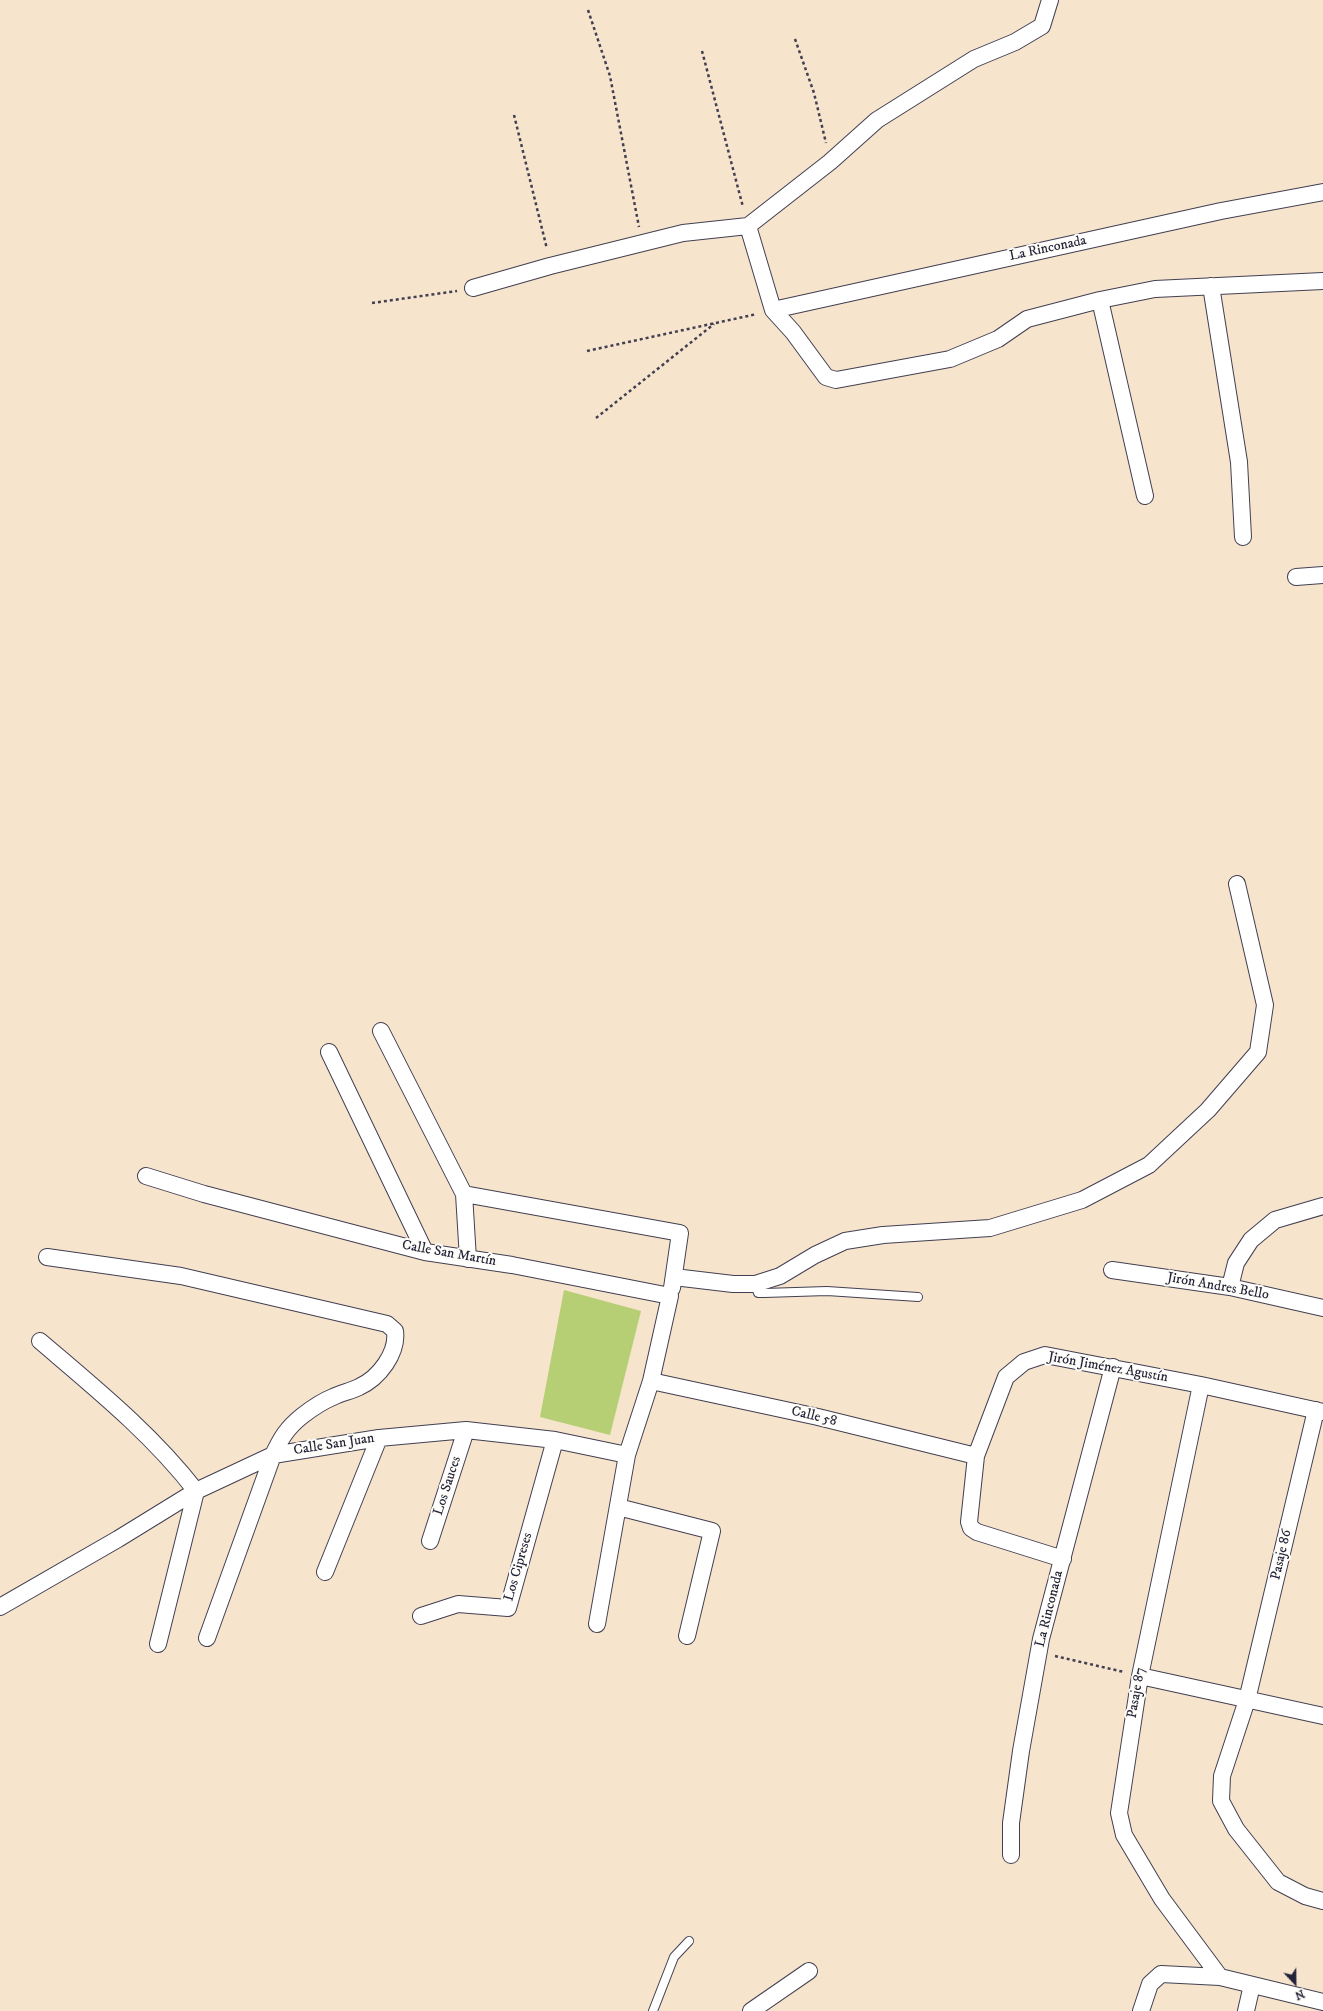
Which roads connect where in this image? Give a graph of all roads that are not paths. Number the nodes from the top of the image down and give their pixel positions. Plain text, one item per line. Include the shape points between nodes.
1 (1050, 0) edge
2 (1323, 192) edge
3 (748, 226) junction
4 (1323, 281) edge
5 (1211, 286) junction
6 (473, 288) road end
7 (1100, 300) junction
8 (773, 310) junction
9 (1145, 496) dead end
10 (1243, 537) dead end
11 (1323, 575) edge
12 (1296, 577) dead end
13 (1237, 884) dead end
14 (381, 1031) dead end
15 (329, 1052) dead end
16 (146, 1176) dead end
17 (464, 1194) junction
18 (1323, 1206) edge
19 (425, 1252) junction
20 (47, 1257) dead end
21 (468, 1259) junction
22 (1112, 1270) dead end
23 (674, 1277) junction
24 (755, 1284) junction
25 (1230, 1287) junction
26 (670, 1296) junction
27 (918, 1297) dead end
28 (1323, 1308) edge
29 (40, 1341) dead end
30 (1113, 1367) junction
31 (651, 1381) junction
32 (1202, 1385) junction
33 (1320, 1411) edge
34 (466, 1430) junction
35 (379, 1438) junction
36 (555, 1440) junction
37 (273, 1455) junction
38 (627, 1456) junction
39 (976, 1456) junction
40 (196, 1491) junction
41 (618, 1508) junction
42 (430, 1541) dead end
43 (1063, 1559) junction
44 (325, 1572) dead end
45 (0, 1607) edge
46 (421, 1616) dead end
47 (597, 1624) dead end
48 (687, 1636) dead end
49 (206, 1638) dead end
50 (158, 1644) dead end
51 (1140, 1676) junction
52 (1247, 1700) junction
53 (1323, 1716) edge
54 (1011, 1855) dead end
55 (1323, 1901) edge
56 (689, 1941) dead end
57 (809, 1971) dead end
58 (1220, 1977) junction
59 (1252, 1985) junction
60 (1323, 2002) edge
61 (652, 2011) edge
62 (751, 2011) edge
63 (1141, 2011) edge
64 (1246, 2011) edge

1 - 3 street via 1042,26 1015,42 974,59 877,120 830,162
2 - 8 street, La Rinconada via 1221,211
3 - 6 street via 683,233
3 - 8 street
4 - 5 street
5 - 7 street via 1155,289
5 - 10 street via 1239,462
7 - 8 street via 1027,319 998,339 950,359 836,380 826,377 793,332
7 - 9 street
11 - 12 street
13 - 24 street via 1265,1005 1258,1052 1208,1110 1149,1165 1082,1200 990,1228 884,1235 845,1241 814,1254 780,1276
14 - 17 street
15 - 19 street
16 - 19 street, Calle San Martín
17 - 21 street
17 - 23 street via 680,1233
18 - 25 street via 1275,1220 1251,1240 1236,1264
19 - 21 street, Calle San Martín
20 - 37 street via 181,1276 387,1324 395,1331 396,1340 390,1356 376,1376 360,1387 333,1397 303,1415 285,1431
21 - 26 street, Calle San Martín via 512,1265
22 - 25 street, Jirón Andres Bello
23 - 24 street
23 - 26 street
24 - 27 lane via 758,1293 827,1291
25 - 28 street, Jirón Andres Bello
26 - 31 street
29 - 40 street via 173,1462
30 - 32 street, Jirón Jiménez Agustín
30 - 39 street, Jirón Jiménez Agustín via 1045,1355 1024,1362 1006,1377
30 - 43 street, La Rinconada
31 - 38 street
31 - 39 street, Calle 58 via 818,1417
32 - 33 street, Jirón Jiménez Agustín
32 - 51 street, Pasaje 87
33 - 52 street, Pasaje 86
34 - 35 street, Calle San Juan
34 - 36 street, Calle San Juan
34 - 42 street, Los Sauces
35 - 37 street, Calle San Juan
35 - 44 street
36 - 38 street, Calle San Juan
36 - 46 street, Los Cipreses via 508,1608 458,1604
37 - 40 street, Calle San Juan
37 - 49 street
38 - 41 street
39 - 43 street, Jirón Jiménez Agustín via 970,1528
40 - 45 street, Calle San Juan
40 - 50 street
41 - 47 street
41 - 48 street via 712,1531
43 - 54 street, La Rinconada via 1040,1652 1020,1758 1011,1823
51 - 52 street
51 - 58 street, Pasaje 87 via 1120,1801 1119,1813 1124,1835 1162,1899
52 - 53 street
52 - 55 street, Pasaje 86 via 1222,1776 1221,1800 1236,1829 1278,1882 1305,1896
56 - 61 lane via 674,1957
57 - 62 street
58 - 59 street
58 - 63 street via 1161,1974 1150,1984
59 - 60 street
59 - 64 street

